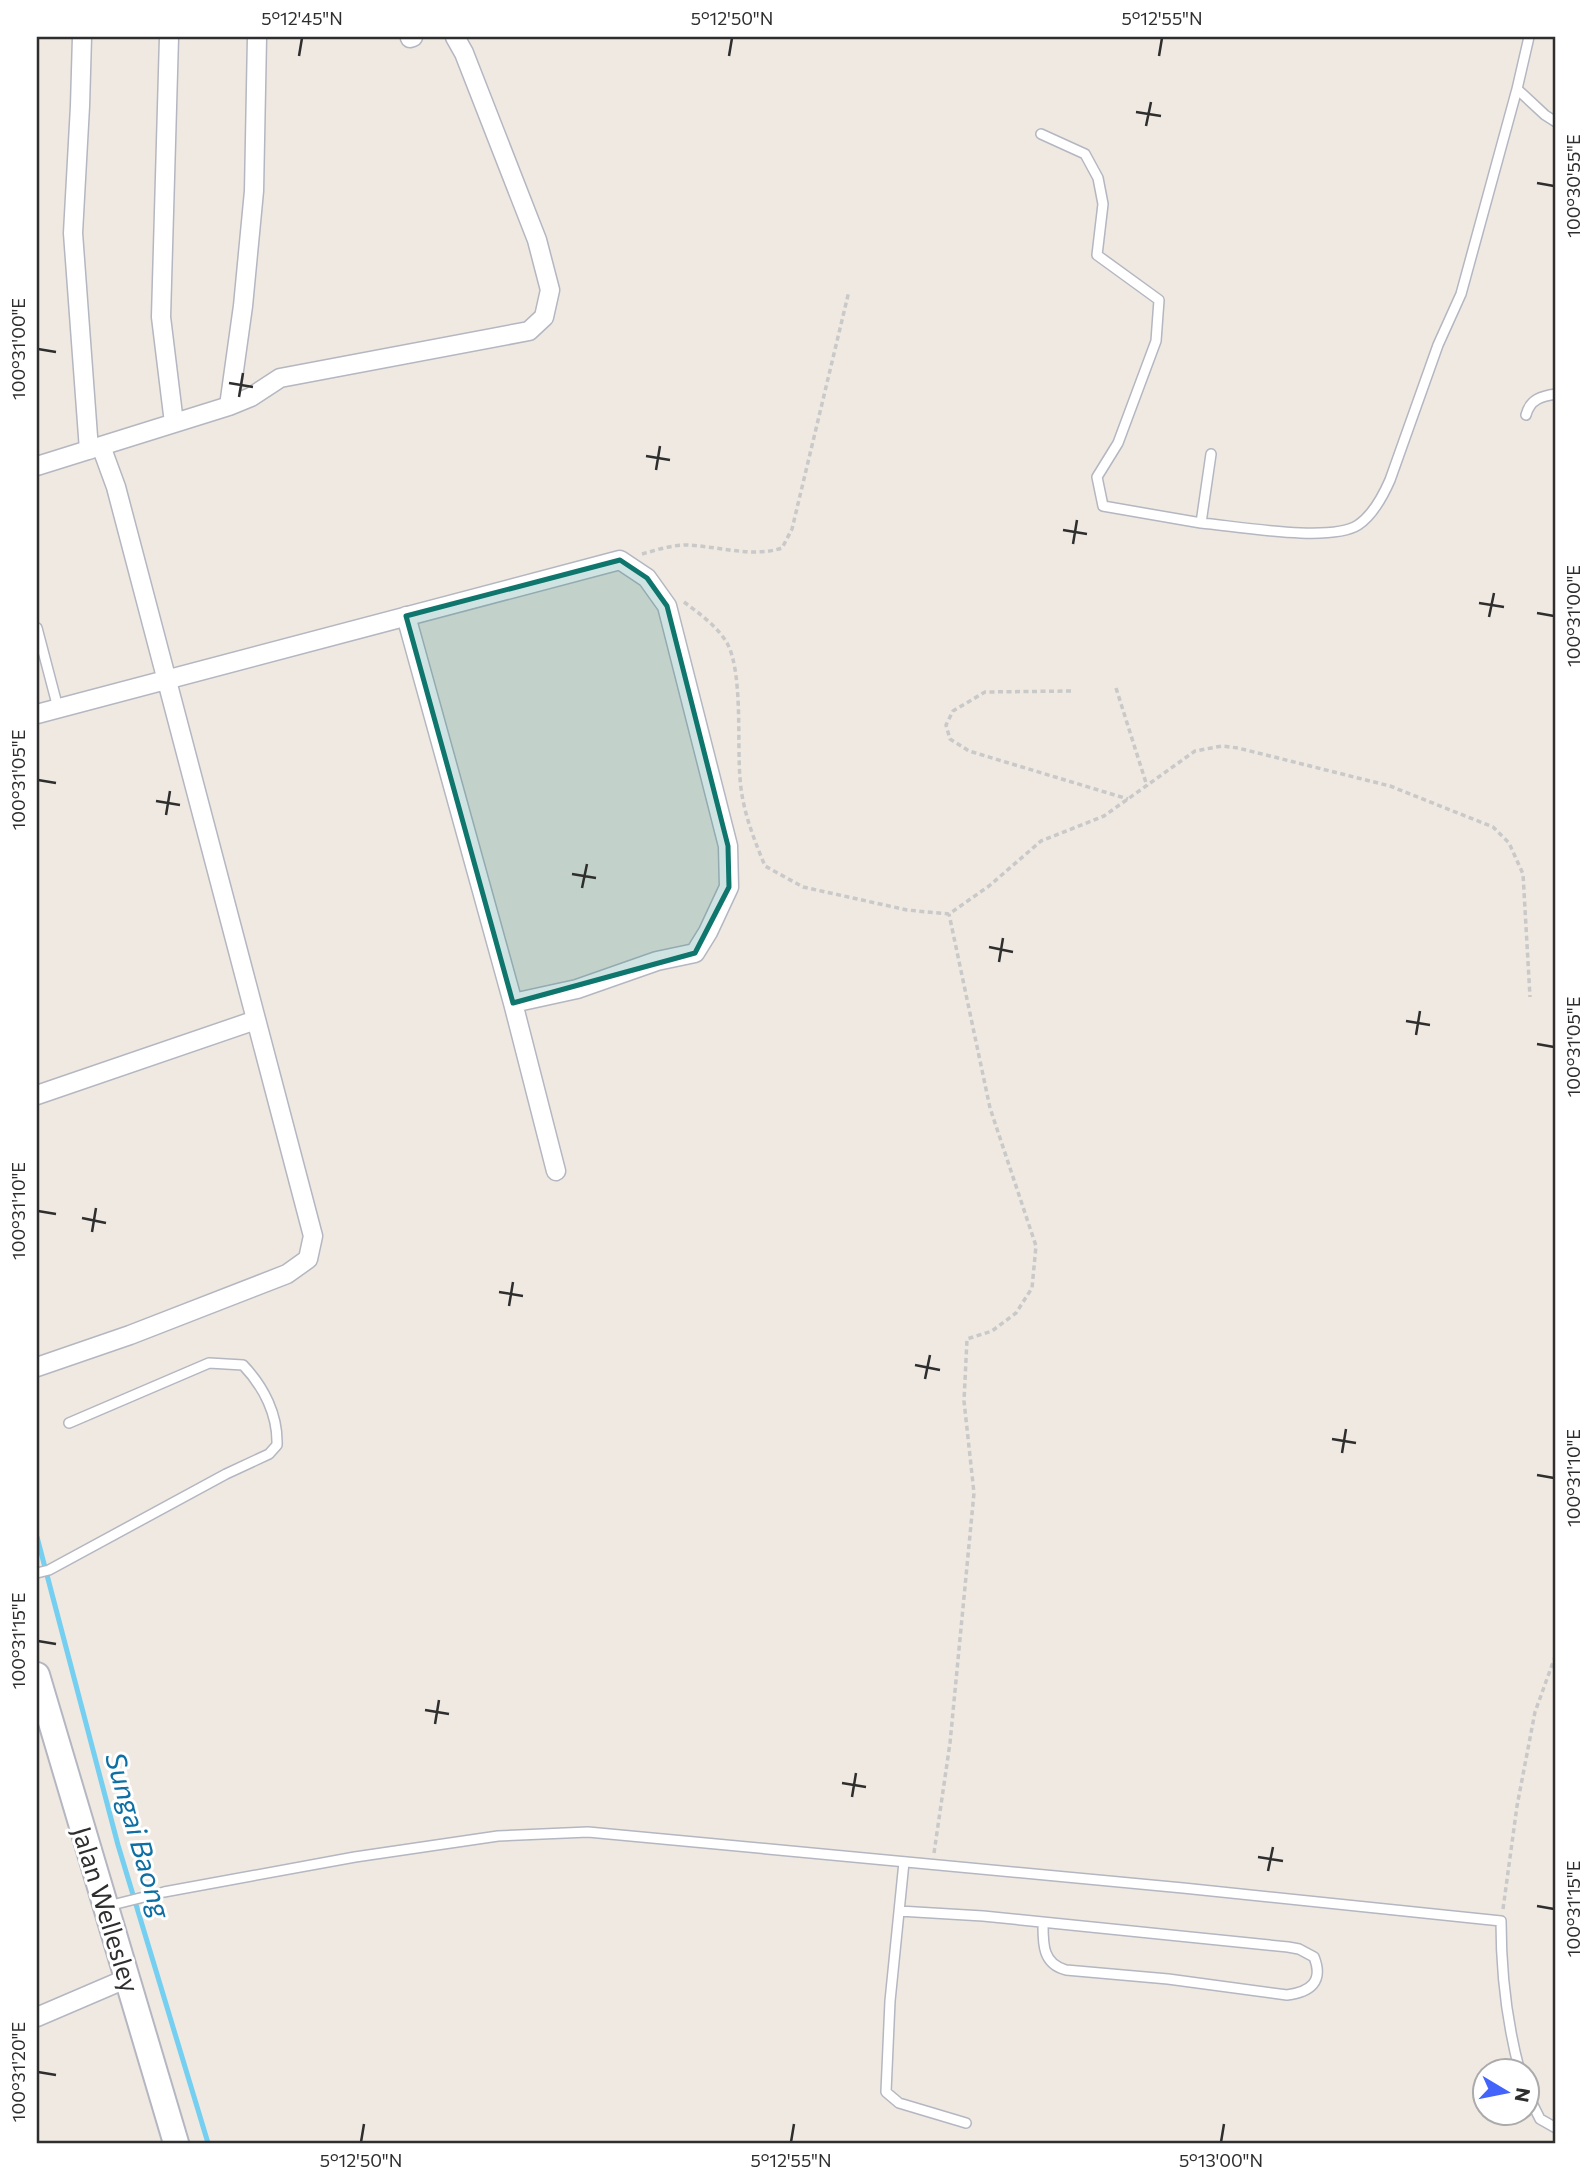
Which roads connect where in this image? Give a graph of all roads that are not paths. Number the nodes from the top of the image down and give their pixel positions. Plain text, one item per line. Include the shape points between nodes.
1 (82, 37) edge
2 (169, 37) edge
3 (257, 37) edge
4 (454, 37) edge
5 (1529, 37) edge
6 (1517, 89) junction
7 (1556, 122) edge
8 (1041, 134) dead end
9 (1556, 394) edge
10 (229, 406) junction
11 (1526, 415) dead end
12 (174, 423) junction
13 (95, 448) junction
14 (1211, 454) dead end
15 (37, 466) edge
16 (1201, 523) junction
17 (406, 617) junction
18 (37, 628) edge
19 (166, 680) junction
20 (58, 708) junction
21 (37, 714) edge
22 (513, 1003) junction
23 (256, 1020) junction
24 (37, 1095) edge
25 (556, 1171) dead end
26 (37, 1367) edge
27 (69, 1423) dead end
28 (37, 1573) edge
29 (37, 1675) edge
30 (904, 1862) junction
31 (114, 1904) junction
32 (899, 1910) junction
33 (1042, 1922) junction
34 (128, 1978) junction
35 (37, 2017) edge
36 (1516, 2058) edge
37 (1540, 2119) edge
38 (966, 2123) dead end
39 (1556, 2128) edge
40 (176, 2143) edge

1 - 13 street via 73,233
2 - 12 street via 161,317
3 - 10 street via 254,191
4 - 10 street via 537,240 550,290 544,317 529,331 280,378
5 - 6 lane
6 - 7 lane
6 - 16 lane via 1461,294 1390,481 1375,507 1351,529 1328,533
8 - 16 lane via 1085,154 1098,178 1103,204 1097,255 1159,300 1156,341 1118,443 1097,477 1103,506
9 - 11 lane via 1534,401
10 - 12 street
12 - 13 street
13 - 15 street
13 - 19 street via 116,487
14 - 16 lane
17 - 19 street
17 - 22 street
17 - 22 street via 620,560 647,578 667,606 728,846 729,887 695,953
18 - 20 lane
19 - 20 street
19 - 23 street
20 - 21 street
22 - 25 street
23 - 24 street
23 - 26 street via 313,1236 308,1259 287,1274
27 - 28 lane via 209,1363 243,1365 257,1380 278,1425 277,1445 270,1454
29 - 31 main road, Jalan Wellesley
30 - 31 lane via 589,1832 498,1836 355,1857
30 - 32 lane
30 - 36 lane via 1501,1921 1508,2028
31 - 34 main road, Jalan Wellesley
32 - 33 lane
32 - 38 lane via 886,2092 899,2103
33 - 33 lane via 1299,1949 1314,1957 1316,1978 1306,1992 1287,1995 1066,1970 1047,1959
34 - 35 street
34 - 40 main road, Jalan Wellesley
37 - 39 lane

